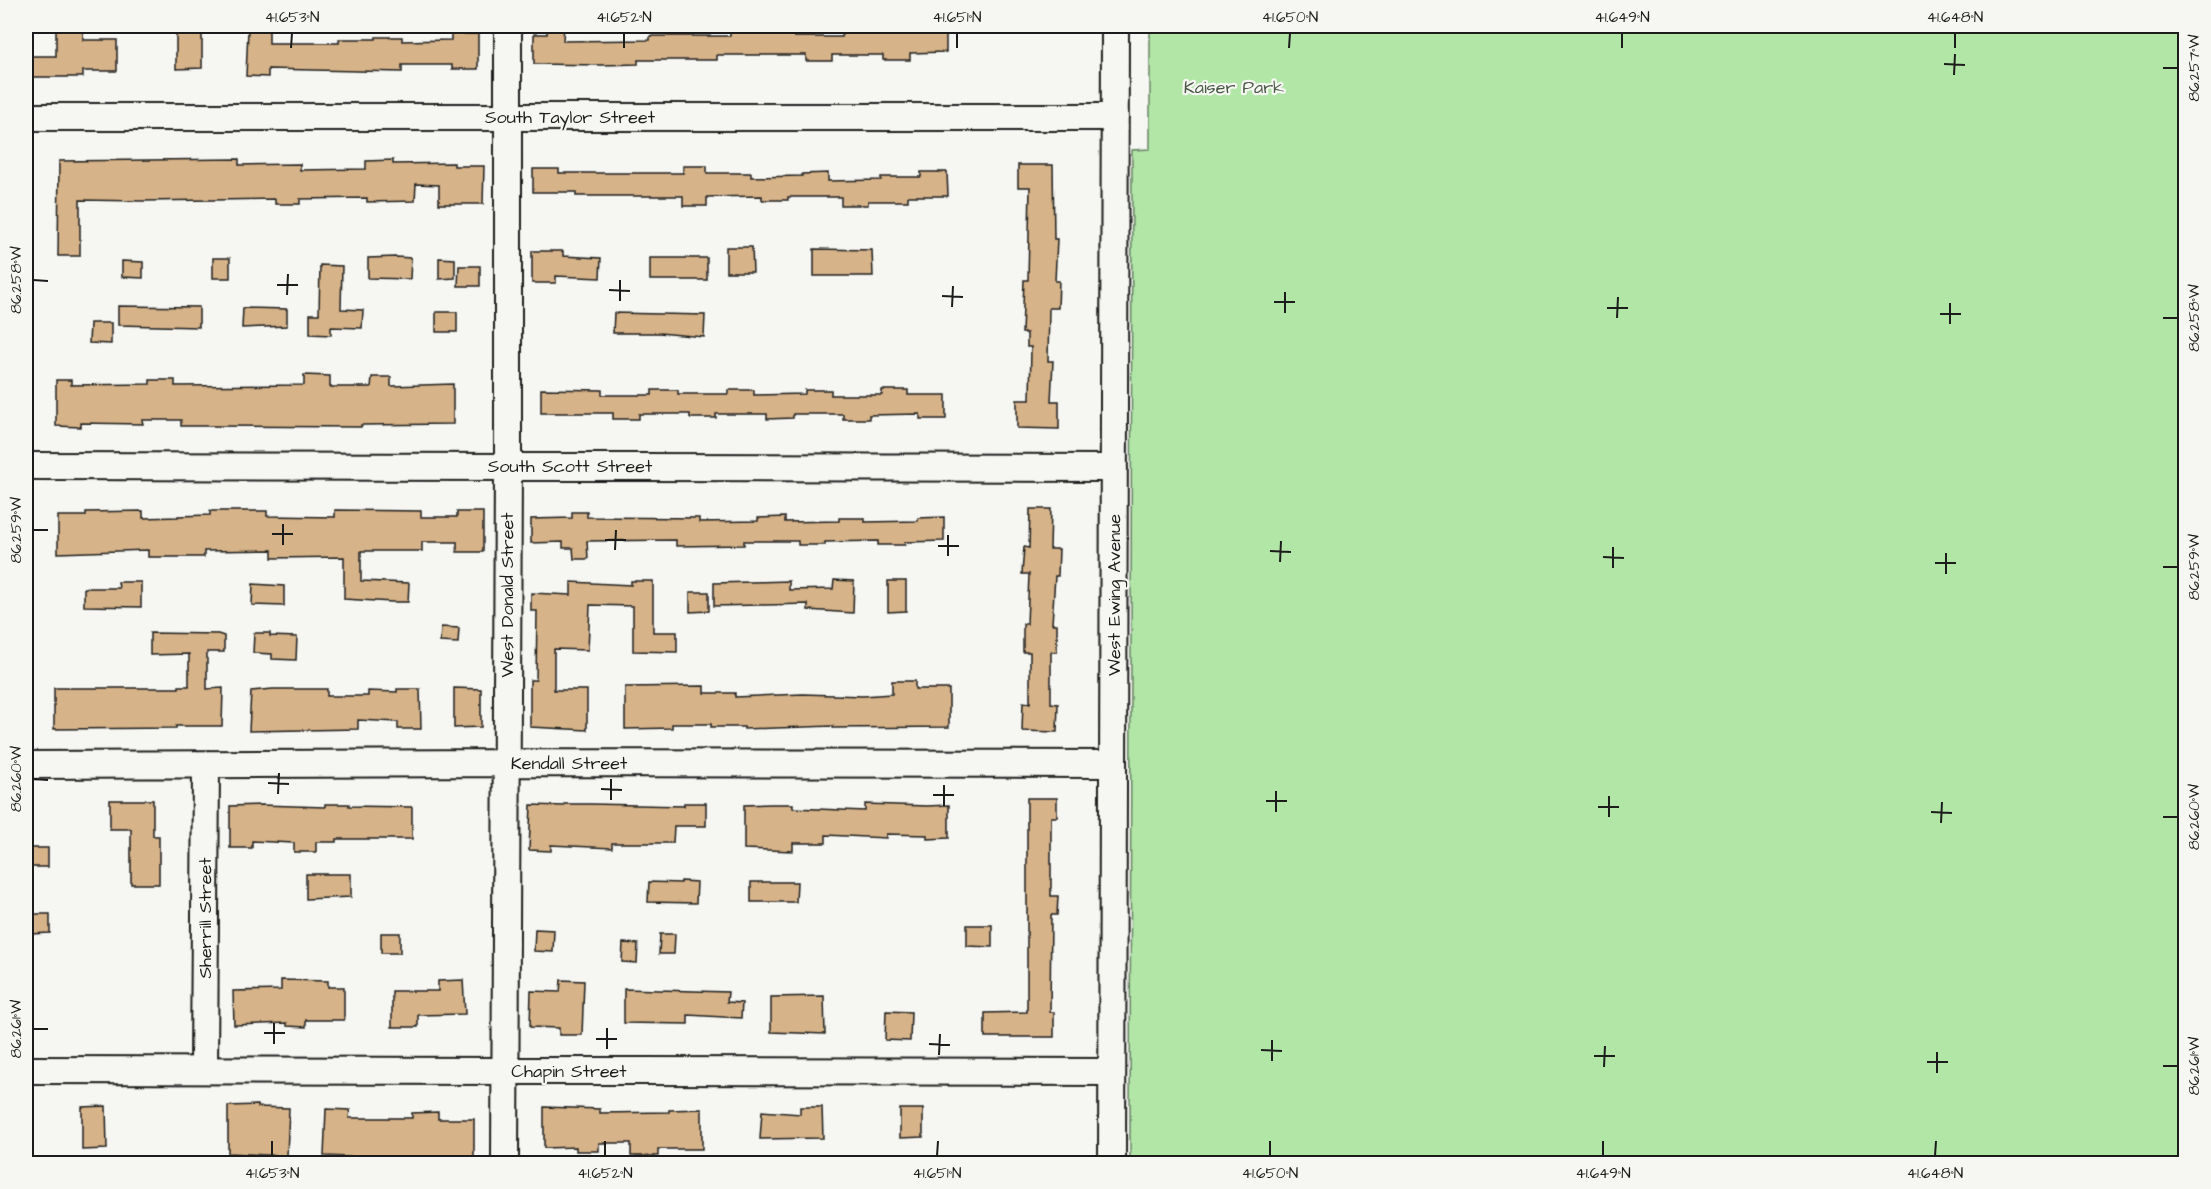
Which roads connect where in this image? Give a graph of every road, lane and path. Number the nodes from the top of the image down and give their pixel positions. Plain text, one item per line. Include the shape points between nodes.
1 (508, 26) edge
2 (1115, 26) edge
3 (26, 117) edge
4 (508, 117) junction
5 (1114, 117) junction
6 (26, 466) edge
7 (508, 466) junction
8 (1114, 468) junction
9 (507, 763) junction
10 (1113, 764) junction
11 (26, 765) edge
12 (206, 765) junction
13 (26, 1070) edge
14 (204, 1070) junction
15 (505, 1071) junction
16 (1112, 1072) junction
17 (505, 1164) edge
18 (1112, 1164) edge

1 - 4 street, West Donald Street
2 - 5 street, West Ewing Avenue
3 - 4 street, South Taylor Street
4 - 5 street, South Taylor Street
4 - 7 street, West Donald Street
5 - 8 street, West Ewing Avenue
6 - 7 street, South Scott Street
7 - 8 street, South Scott Street
7 - 9 street, West Donald Street
8 - 10 street, West Ewing Avenue
9 - 10 street, Kendall Street
9 - 12 street, Kendall Street
9 - 15 street, West Donald Street
10 - 16 street, West Ewing Avenue
11 - 12 street, Kendall Street
12 - 14 street, Sherrill Street
13 - 14 street, Chapin Street
14 - 15 street, Chapin Street
15 - 16 street, Chapin Street
15 - 17 street, West Donald Street
16 - 18 street, West Ewing Avenue

